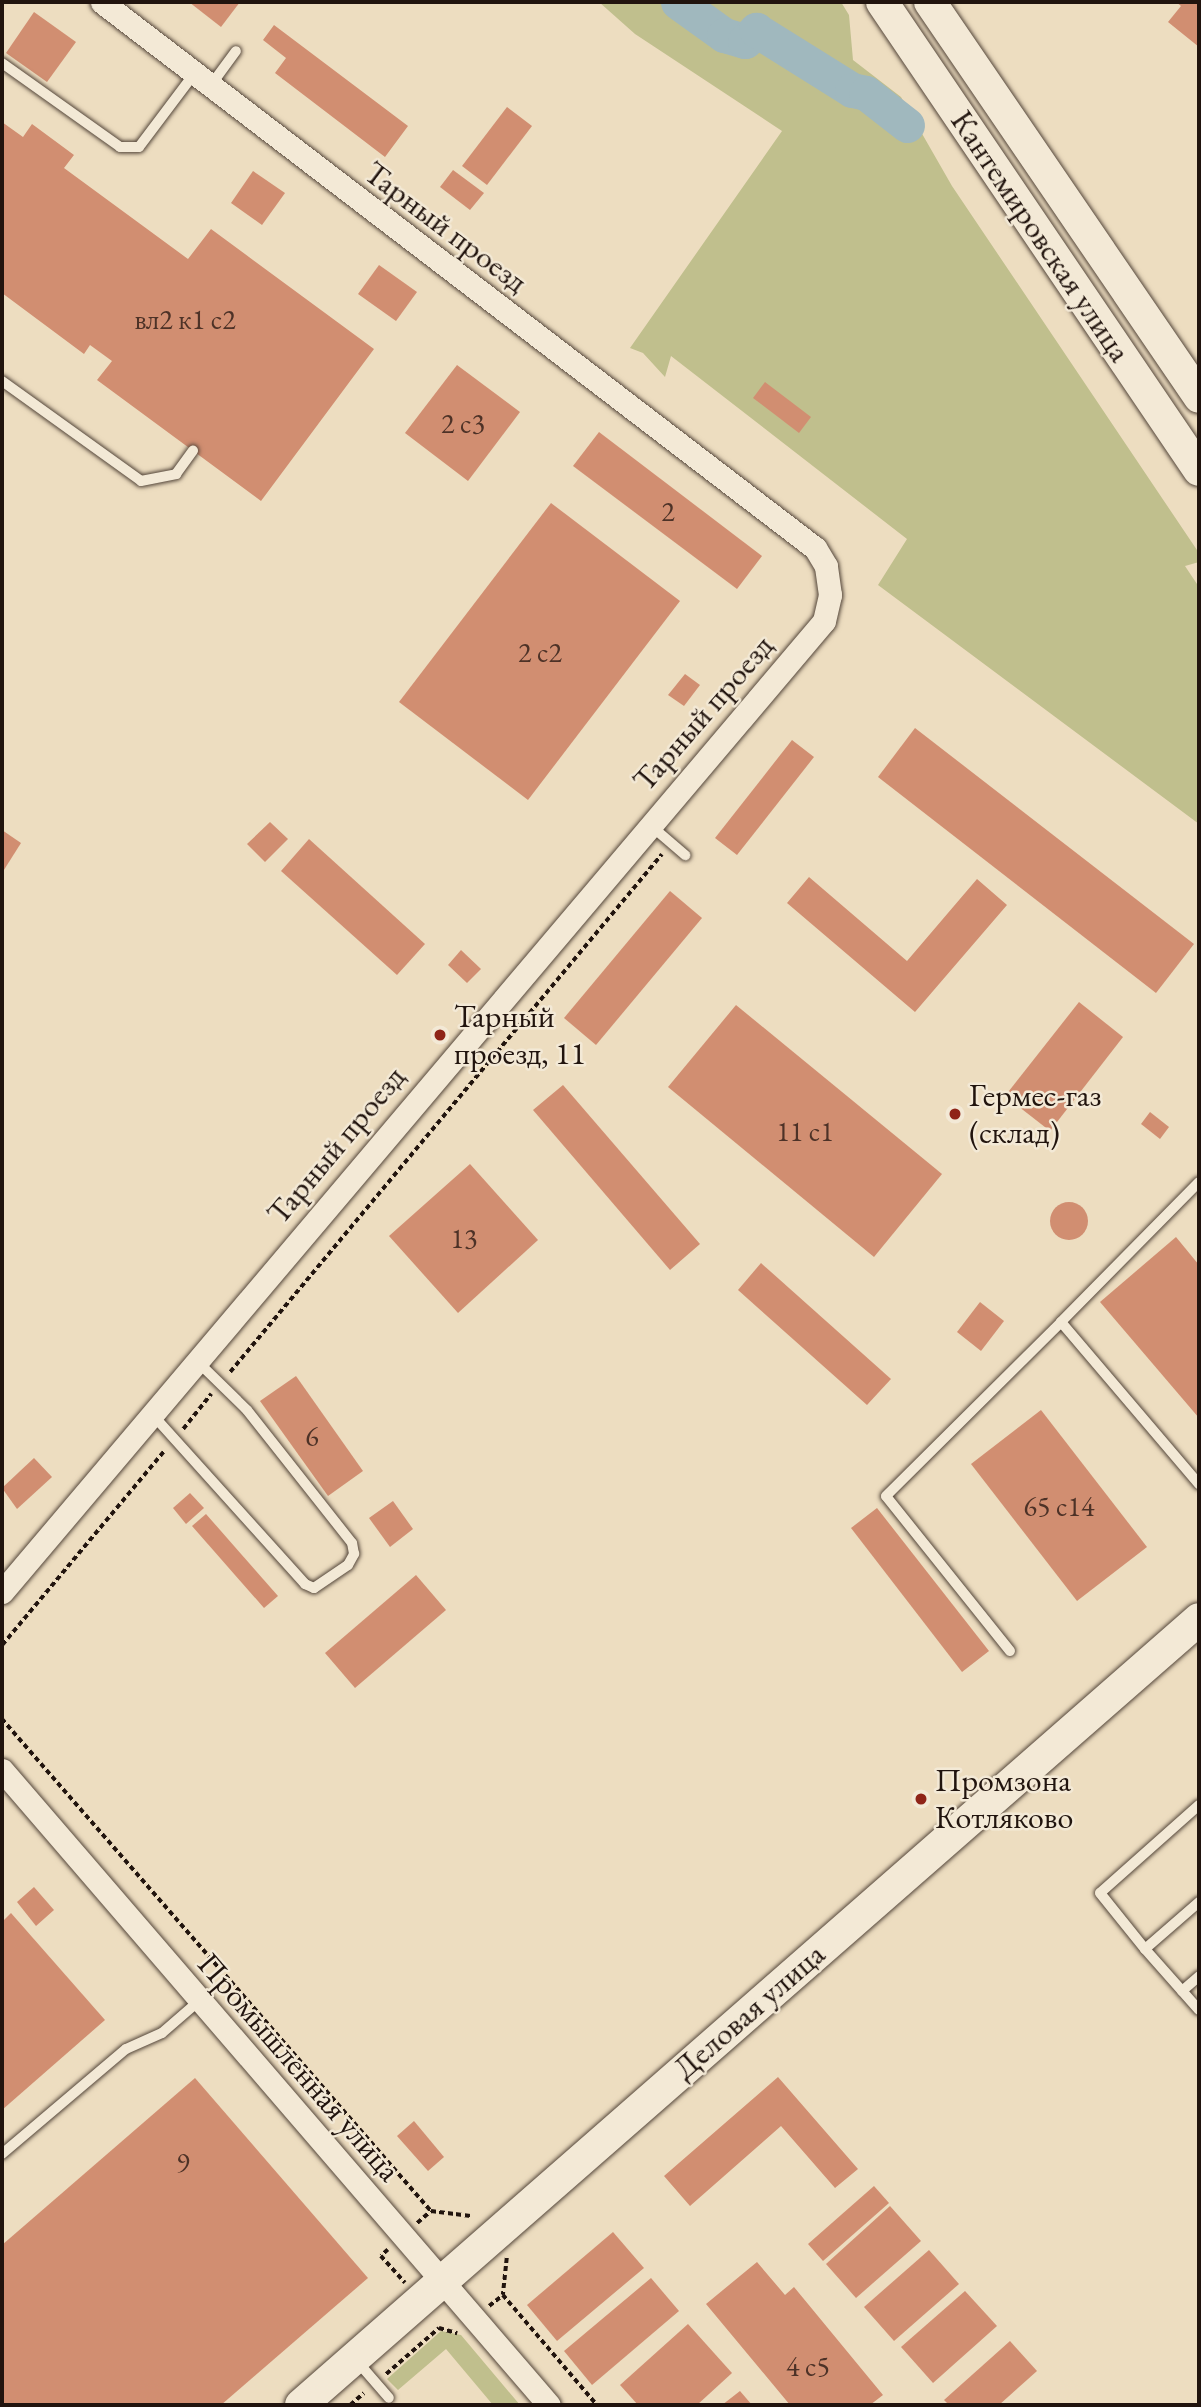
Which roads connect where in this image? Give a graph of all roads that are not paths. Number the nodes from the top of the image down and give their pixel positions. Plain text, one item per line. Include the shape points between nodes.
1 (104, 2) edge
2 (881, 2) edge
3 (930, 2) edge
4 (236, 51) dead end
5 (2, 64) edge
6 (202, 80) junction
7 (2, 381) edge
8 (1199, 397) edge
9 (193, 451) dead end
10 (1199, 470) edge
11 (649, 824) junction
12 (685, 855) dead end
13 (1199, 1181) edge
14 (1061, 1322) junction
15 (196, 1360) junction
16 (152, 1414) junction
17 (1199, 1484) edge
18 (2, 1592) edge
19 (1199, 1619) edge
20 (1010, 1651) dead end
21 (2, 1770) edge
22 (1199, 1805) edge
23 (1199, 1902) edge
24 (1145, 1949) junction
25 (1199, 1976) edge
26 (1182, 1991) junction
27 (201, 2000) junction
28 (1199, 2010) edge
29 (2, 2154) edge
30 (442, 2280) junction
31 (354, 2358) junction
32 (389, 2398) dead end
33 (300, 2405) edge
34 (549, 2405) edge

1 - 6 street, Тарный проезд
2 - 10 street, Кантемировская улица
3 - 8 street, Кантемировская улица
4 - 6 lane
5 - 6 lane via 120,147 139,147
6 - 11 street, Тарный проезд via 815,548 826,566 830,595 824,621
7 - 9 lane via 141,481 176,474
11 - 12 lane
11 - 15 street, Тарный проезд
13 - 14 lane
14 - 17 lane
14 - 20 lane via 886,1496
15 - 16 street, Тарный проезд
15 - 16 lane via 247,1410 352,1543 354,1554 348,1565 314,1588 305,1584
16 - 18 street, Тарный проезд
19 - 30 street, Деловая улица
21 - 27 street, Промышленная улица
22 - 24 lane via 1100,1894
23 - 24 lane
24 - 26 lane
25 - 26 lane
26 - 28 lane
27 - 29 lane via 162,2034 126,2049
27 - 30 street, Промышленная улица
30 - 31 street, Деловая улица
30 - 34 street, Промышленная улица
31 - 32 lane
31 - 33 street, Деловая улица

